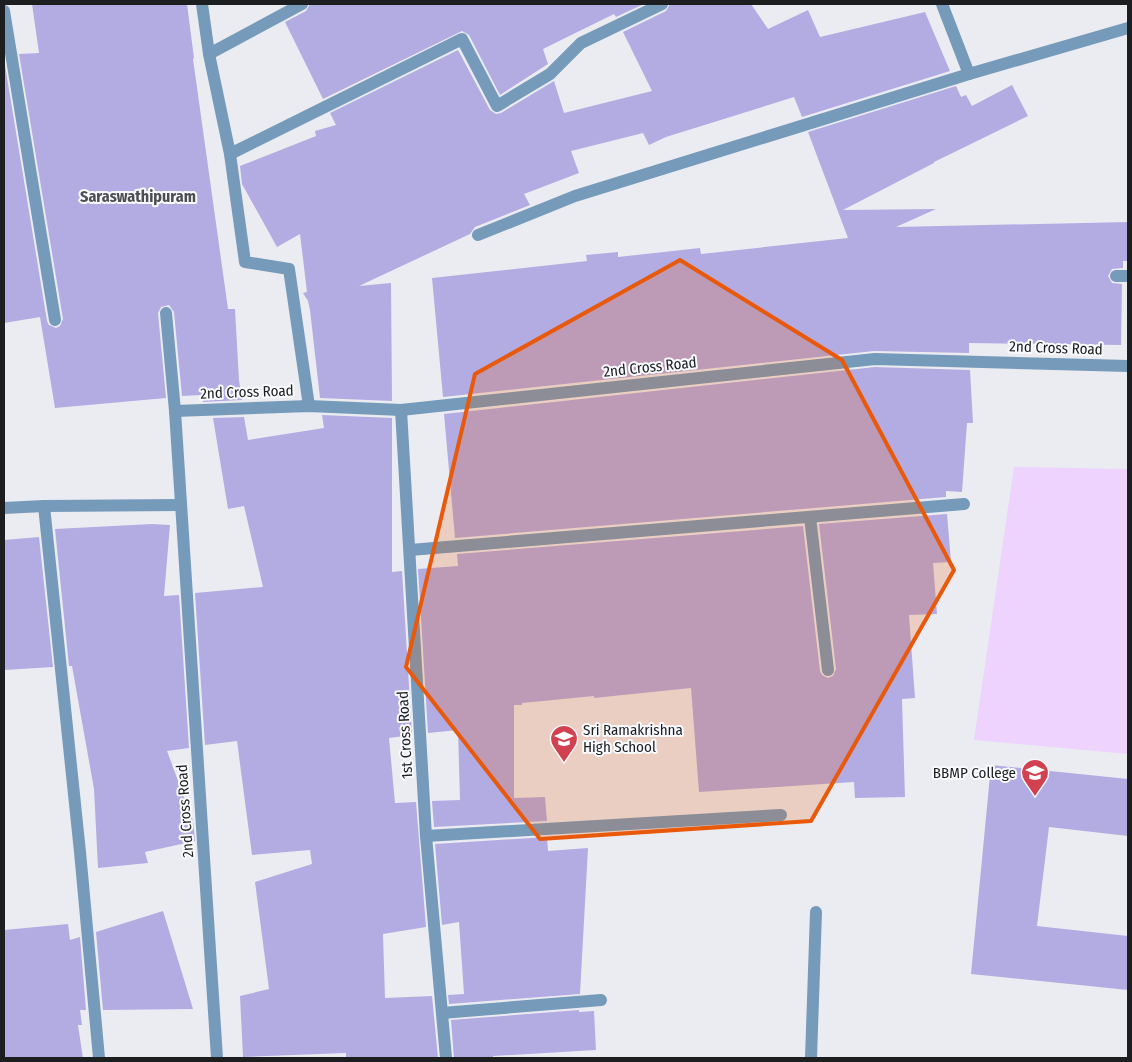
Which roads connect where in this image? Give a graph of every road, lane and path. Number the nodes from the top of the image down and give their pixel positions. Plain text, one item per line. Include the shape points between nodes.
1 (202, 4) edge
2 (302, 4) edge
3 (662, 4) edge
4 (942, 4) edge
5 (4, 11) edge
6 (1128, 28) edge
7 (210, 54) junction
8 (969, 74) junction
9 (230, 154) junction
10 (478, 234) dead end
11 (166, 313) dead end
12 (55, 320) dead end
13 (1128, 366) edge
14 (309, 406) junction
15 (401, 410) junction
16 (175, 412) junction
17 (964, 504) dead end
18 (181, 505) junction
19 (44, 506) junction
20 (4, 508) edge
21 (810, 517) junction
22 (410, 550) junction
23 (828, 670) dead end
24 (781, 815) dead end
25 (426, 836) junction
26 (816, 912) dead end
27 (601, 1000) dead end
28 (442, 1012) junction
29 (100, 1058) edge
30 (217, 1058) edge
31 (446, 1058) edge
32 (811, 1058) edge

1 - 7 street
2 - 7 street
3 - 9 street via 581,43 550,74 497,106 462,39
4 - 8 street
5 - 12 street
6 - 8 street
7 - 9 street
8 - 10 street via 575,196
9 - 14 street via 245,262 289,269
11 - 16 street, 2nd Cross Road
13 - 15 street, 2nd Cross Road via 875,359
14 - 15 street, 2nd Cross Road
14 - 16 street, 2nd Cross Road
15 - 22 street, 1st Cross Road
16 - 18 street, 2nd Cross Road
17 - 21 street
18 - 19 street
18 - 30 street, 2nd Cross Road
19 - 20 street
19 - 29 street
21 - 22 street
21 - 23 street
22 - 25 street, 1st Cross Road
24 - 25 street
25 - 28 street, 1st Cross Road
26 - 32 street
27 - 28 street
28 - 31 street, 1st Cross Road

